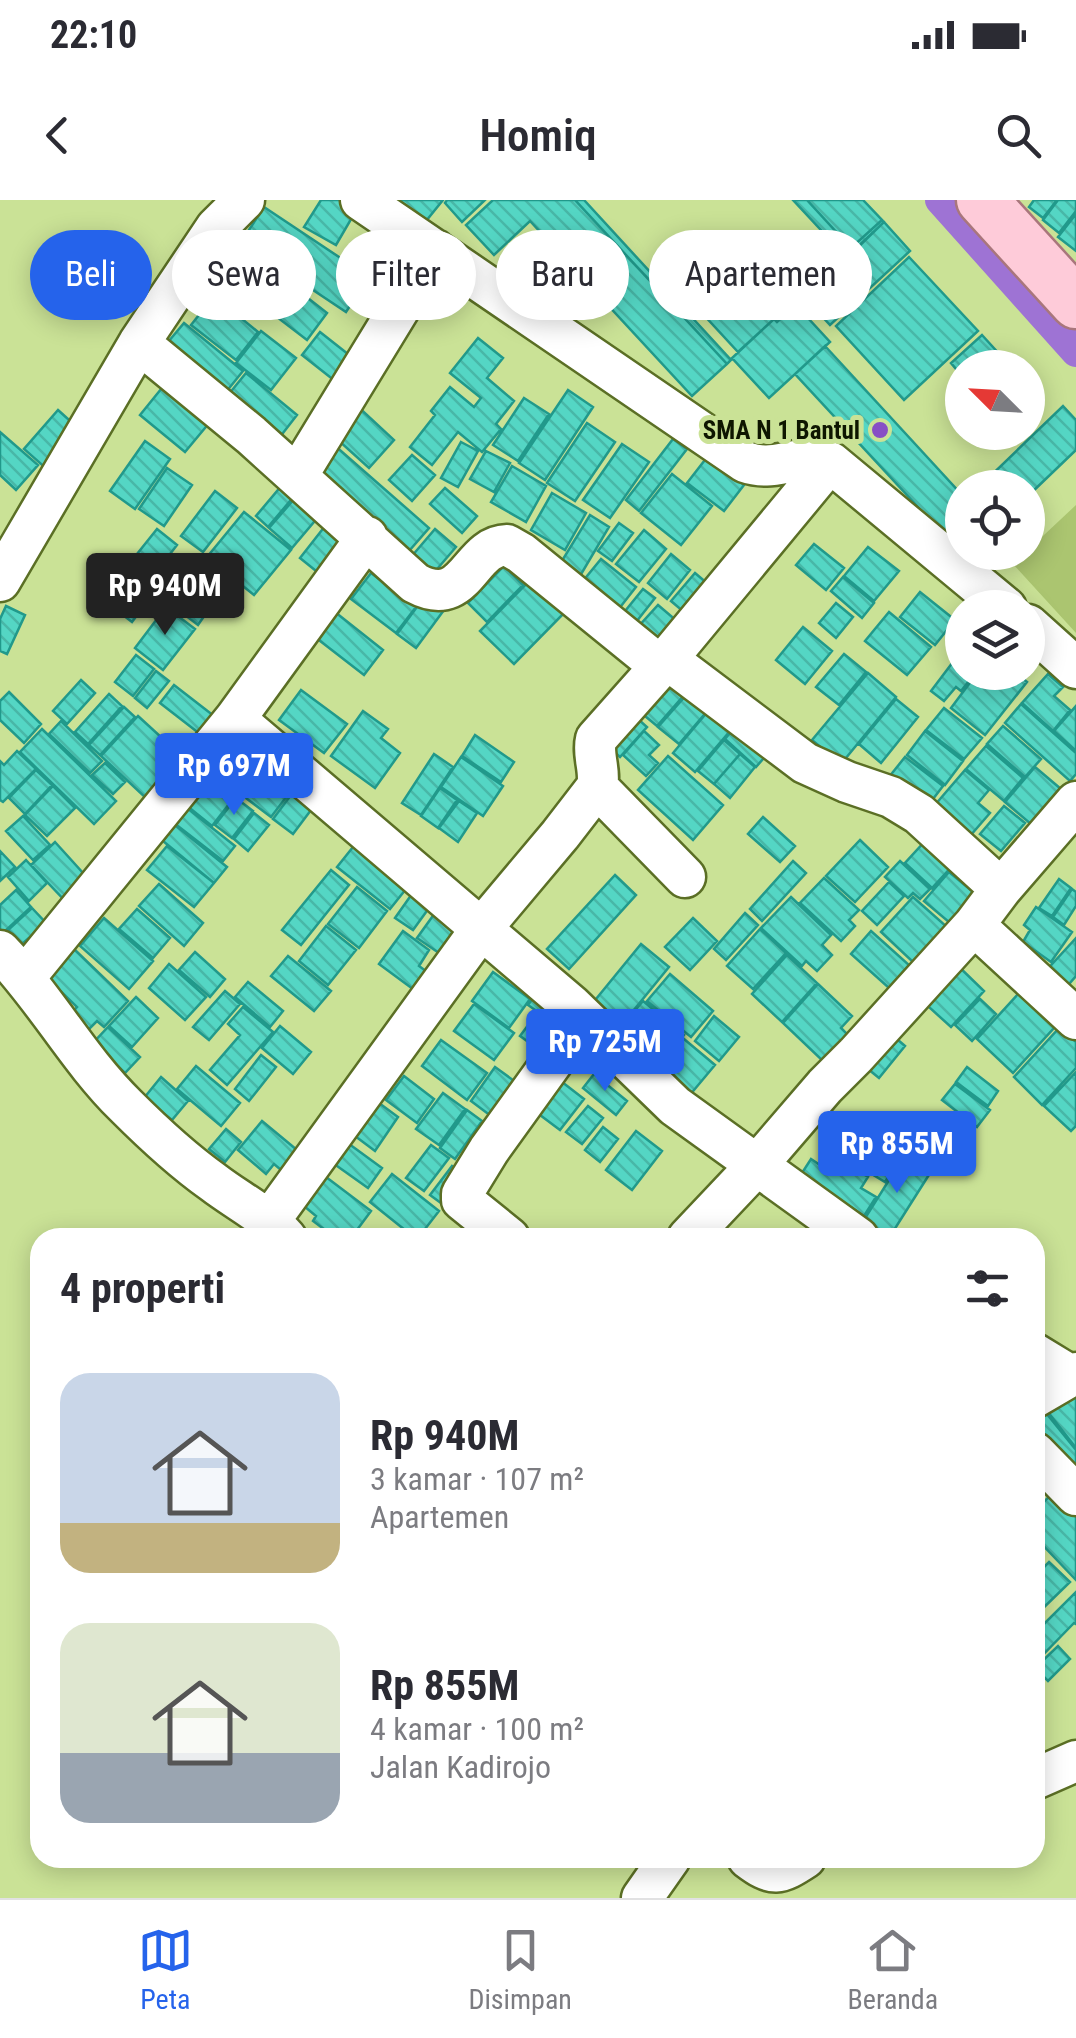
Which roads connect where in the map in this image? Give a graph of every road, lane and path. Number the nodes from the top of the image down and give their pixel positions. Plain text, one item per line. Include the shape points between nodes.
1 (244, 200) edge
2 (361, 200) edge
3 (982, 200) edge
4 (405, 230) edge
5 (476, 278) edge
6 (1076, 303) edge
7 (393, 320) edge
8 (140, 342) junction
9 (830, 462) junction
10 (298, 476) junction
11 (366, 538) junction
12 (0, 581) edge
13 (984, 590) edge
14 (1045, 640) edge
15 (664, 662) junction
16 (1076, 668) edge
17 (235, 719) junction
18 (597, 788) junction
19 (1076, 802) edge
20 (685, 877) dead end
21 (1001, 889) junction
22 (974, 924) junction
23 (481, 928) junction
24 (12, 964) edge
25 (584, 1018) junction
26 (1076, 1019) edge
27 (757, 1165) junction
28 (277, 1228) edge
29 (279, 1228) edge
30 (496, 1228) edge
31 (697, 1228) edge
32 (844, 1228) edge
33 (1045, 1359) edge
34 (1074, 1375) edge
35 (1045, 1391) edge
36 (1045, 1463) edge
37 (1076, 1495) edge
38 (1076, 1761) edge
39 (1045, 1775) edge
40 (663, 1868) edge
41 (763, 1868) edge
42 (789, 1868) edge
43 (642, 1898) edge

1 - 8 street via 216,228
2 - 4 street
3 - 6 main road
5 - 9 street via 746,462
7 - 10 street
8 - 10 street
8 - 12 street
9 - 13 street
9 - 15 street
10 - 11 street
11 - 15 street via 415,583 437,591 460,582 492,548 507,545
11 - 17 street
14 - 16 street
15 - 18 street via 596,739
15 - 21 street via 805,763 919,814
17 - 23 street
17 - 24 street
18 - 20 street
18 - 23 street
19 - 21 street
21 - 22 street
22 - 26 street
22 - 27 street
23 - 25 street
23 - 29 street
24 - 28 street via 122,1102 212,1182
25 - 27 street via 675,1106
25 - 30 street via 462,1194
27 - 31 street
27 - 32 street
33 - 34 street
34 - 35 street
36 - 37 street
38 - 39 street
40 - 43 street
41 - 42 street

